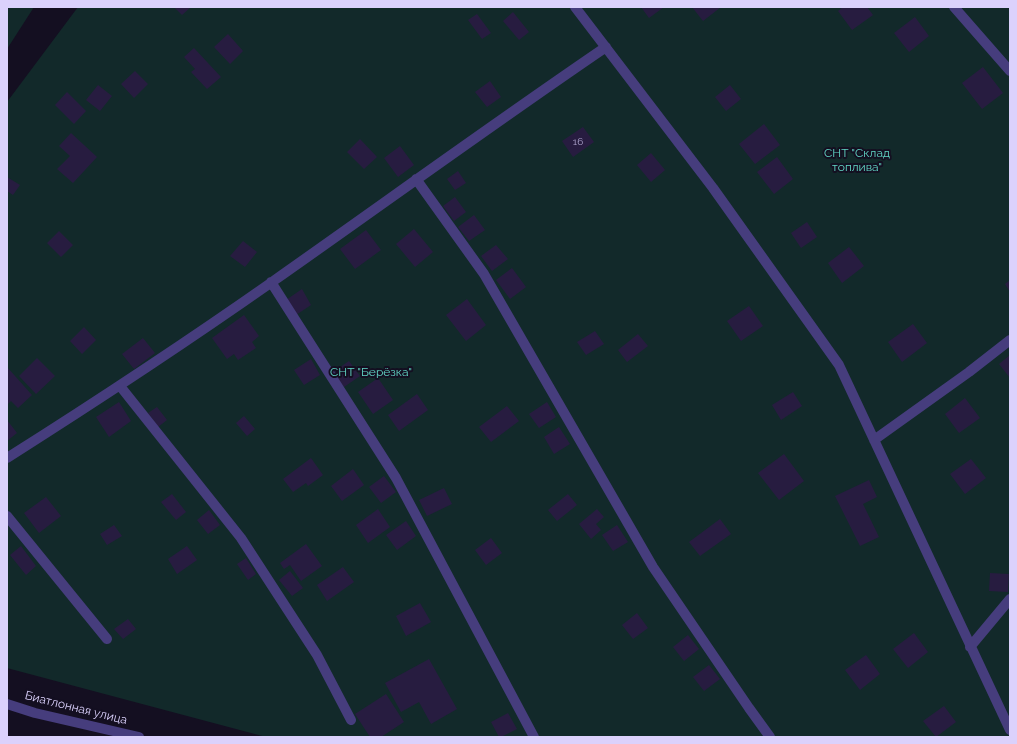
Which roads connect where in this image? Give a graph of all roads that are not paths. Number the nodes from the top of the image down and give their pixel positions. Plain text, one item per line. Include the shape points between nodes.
1 (575, 7) edge
2 (954, 7) edge
3 (606, 47) junction
4 (1010, 71) edge
5 (416, 179) junction
6 (272, 282) junction
7 (1010, 340) edge
8 (120, 386) junction
9 (874, 440) junction
10 (7, 458) edge
11 (7, 516) edge
12 (1010, 599) edge
13 (107, 639) dead end
14 (970, 647) junction
15 (7, 704) edge
16 (351, 720) dead end
17 (1010, 730) edge
18 (139, 737) edge
19 (534, 737) edge
20 (770, 737) edge

1 - 3 street
2 - 4 street
3 - 5 street
3 - 9 street via 713,188 839,365
5 - 6 street
5 - 20 street via 484,274 654,567
6 - 8 street
6 - 19 street via 396,478
7 - 9 street
8 - 10 street
8 - 16 street via 241,538 316,655
9 - 14 street
11 - 13 street
12 - 14 street
14 - 17 street
15 - 18 street, Биатлонная улица

